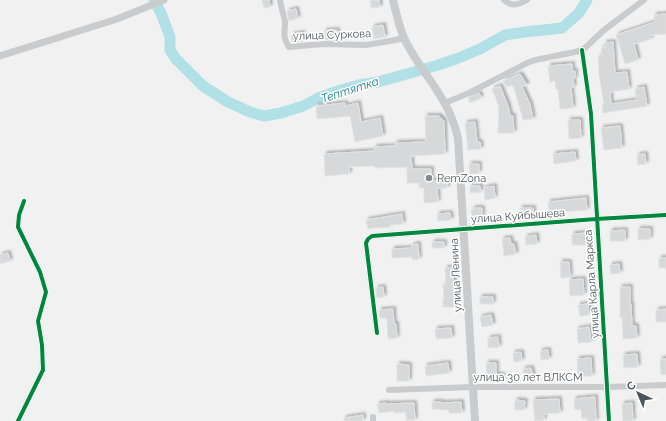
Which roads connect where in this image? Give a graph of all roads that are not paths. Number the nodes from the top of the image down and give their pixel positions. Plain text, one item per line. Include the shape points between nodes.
1 (164, 0) edge
2 (280, 0) edge
3 (393, 0) edge
4 (504, 0) edge
5 (527, 0) edge
6 (644, 0) edge
7 (404, 38) junction
8 (582, 50) junction
9 (0, 56) edge
10 (445, 103) junction
11 (24, 201) dead end
12 (666, 215) edge
13 (596, 219) junction
14 (464, 229) junction
15 (377, 333) dead end
16 (666, 385) edge
17 (473, 387) junction
18 (607, 387) junction
19 (389, 390) dead end
20 (18, 421) edge
21 (475, 421) edge
22 (609, 421) edge

1 - 9 street via 117,19
2 - 7 street, улица Суркова via 285,22 284,38 289,47 323,44 366,45
3 - 7 main road, улица Ленина
4 - 5 street via 515,5
6 - 8 street
7 - 10 main road, улица Ленина
8 - 10 street via 527,63
8 - 13 street, улица Карла Маркса via 591,114
10 - 14 main road, улица Ленина via 458,138
11 - 20 street via 18,227 40,272 46,292 38,321 43,370
12 - 13 street, улица Куйбышева
13 - 14 street, улица Куйбышева
13 - 18 street, улица Карла Маркса
14 - 15 street, улица Куйбышева via 368,238 366,244
14 - 17 main road, улица Ленина
16 - 18 street, улица 30 лет ВЛКСМ
17 - 18 street, улица 30 лет ВЛКСМ
17 - 19 street, улица 30 лет ВЛКСМ
17 - 21 main road, улица Ленина
18 - 22 street, улица Карла Маркса

